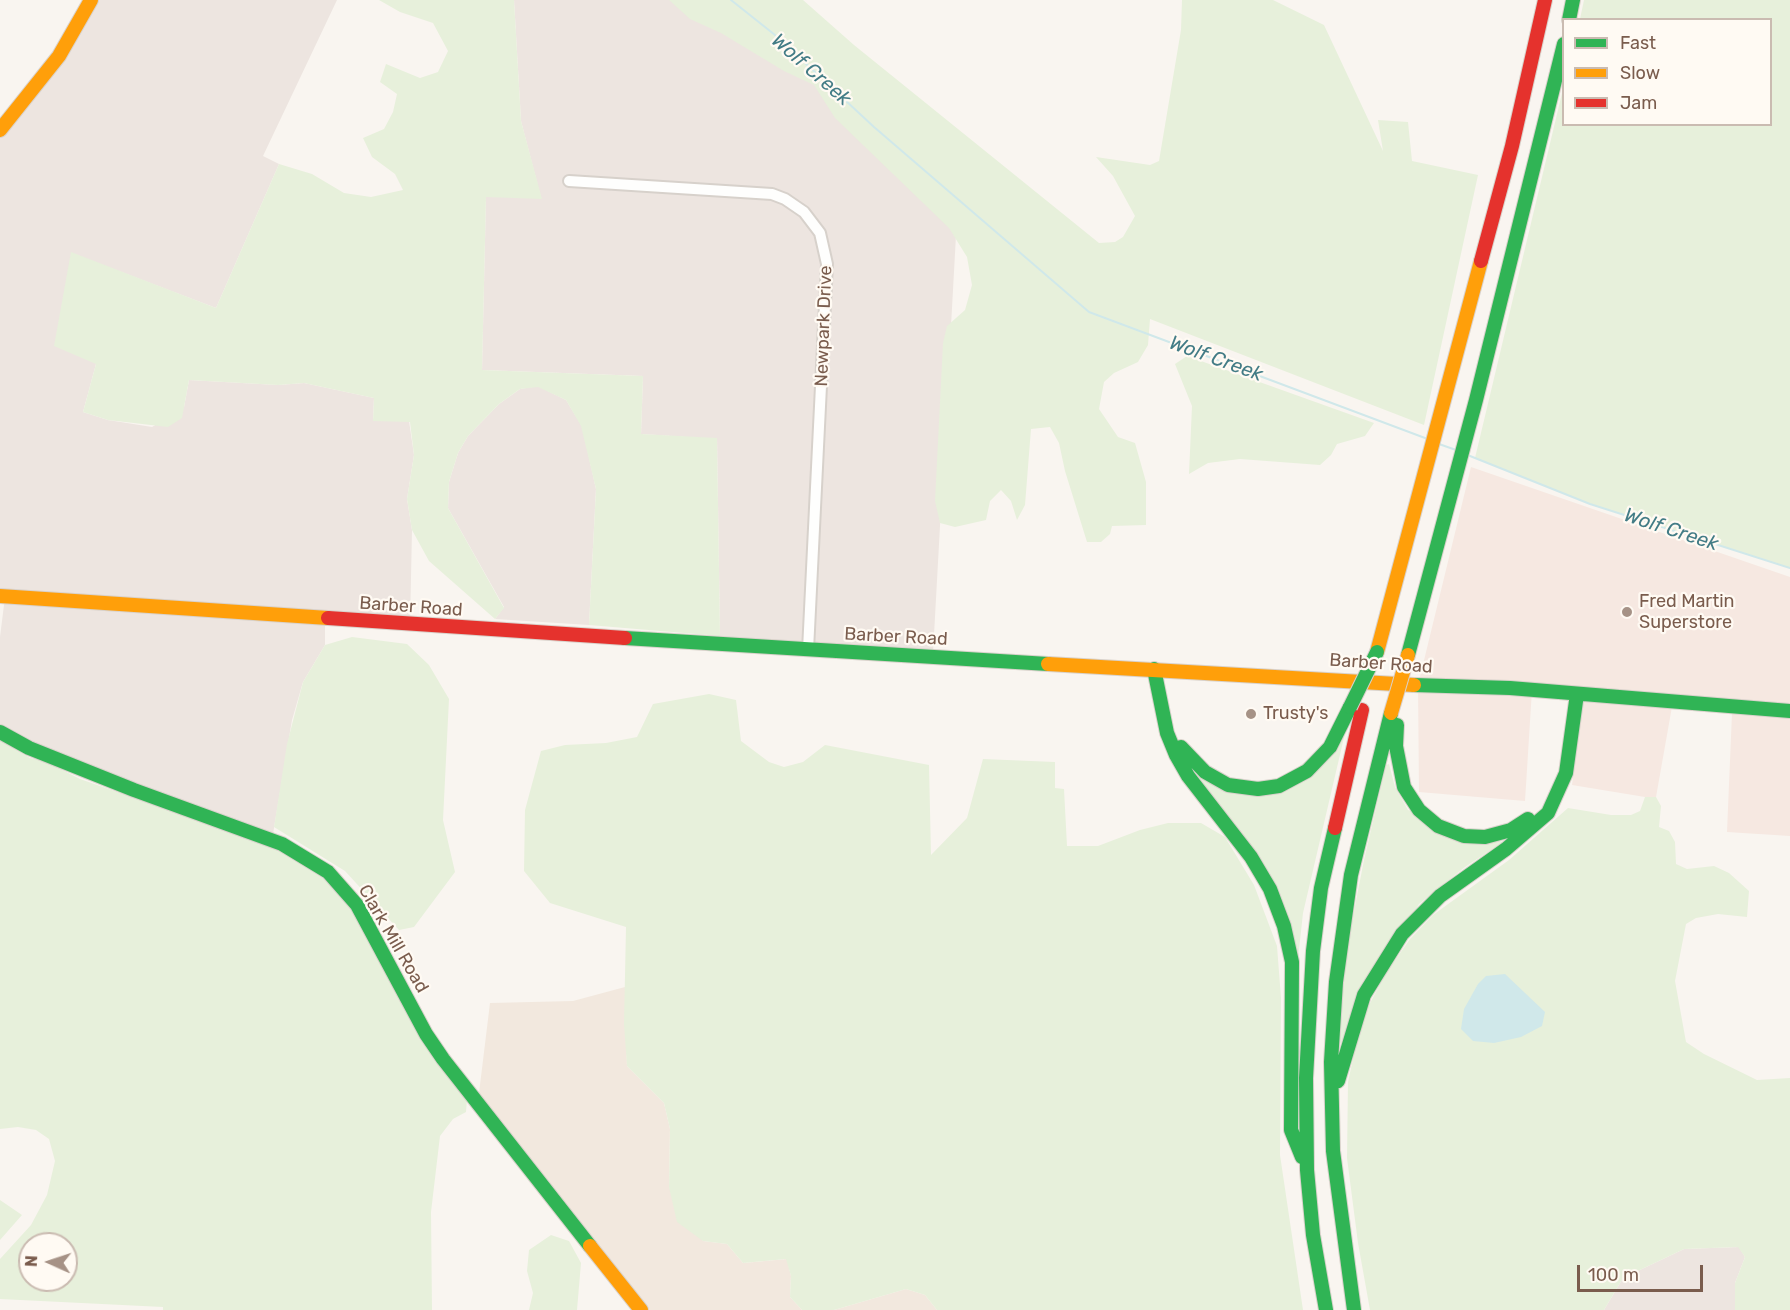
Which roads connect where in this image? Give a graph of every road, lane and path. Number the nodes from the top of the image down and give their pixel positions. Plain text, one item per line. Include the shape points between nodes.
1 (91, 0) edge
2 (1545, 0) edge
3 (1573, 0) edge
4 (1569, 18) edge
5 (1562, 48) edge
6 (0, 130) edge
7 (569, 181) dead end
8 (0, 596) edge
9 (808, 650) junction
10 (1159, 670) junction
11 (1573, 694) junction
12 (1356, 708) junction
13 (1790, 711) edge
14 (1394, 713) junction
15 (0, 732) edge
16 (1332, 1127) junction
17 (1307, 1170) junction
18 (641, 1310) edge
19 (1326, 1310) edge
20 (1354, 1310) edge

1 - 6 main road via 59,56
2 - 12 main road, bridge via 1449,391 1377,652
3 - 4 main road
5 - 14 main road, bridge
7 - 9 street, Newpark Drive via 772,194 804,212 820,233 827,264
8 - 9 main road, Barber Road
9 - 10 main road, Barber Road
10 - 11 main road, Barber Road
10 - 12 main road via 1173,726 1185,753 1212,777 1237,787 1267,788 1299,776 1330,747
10 - 17 main road via 1167,733 1176,755 1251,857 1270,889 1284,926 1292,962 1292,1130
11 - 13 main road, Barber Road
11 - 14 main road via 1552,791 1520,826 1485,837 1446,831 1413,803 1398,768
11 - 16 main road via 1566,773 1548,813 1421,914 1393,946 1370,984 1342,1061
12 - 17 main road via 1321,888 1313,951 1306,1078
14 - 16 main road via 1353,864 1341,936 1330,1062
15 - 18 main road, Clark Mill Road via 113,782 282,844 328,872 357,905 443,1059
16 - 20 main road
17 - 19 main road

